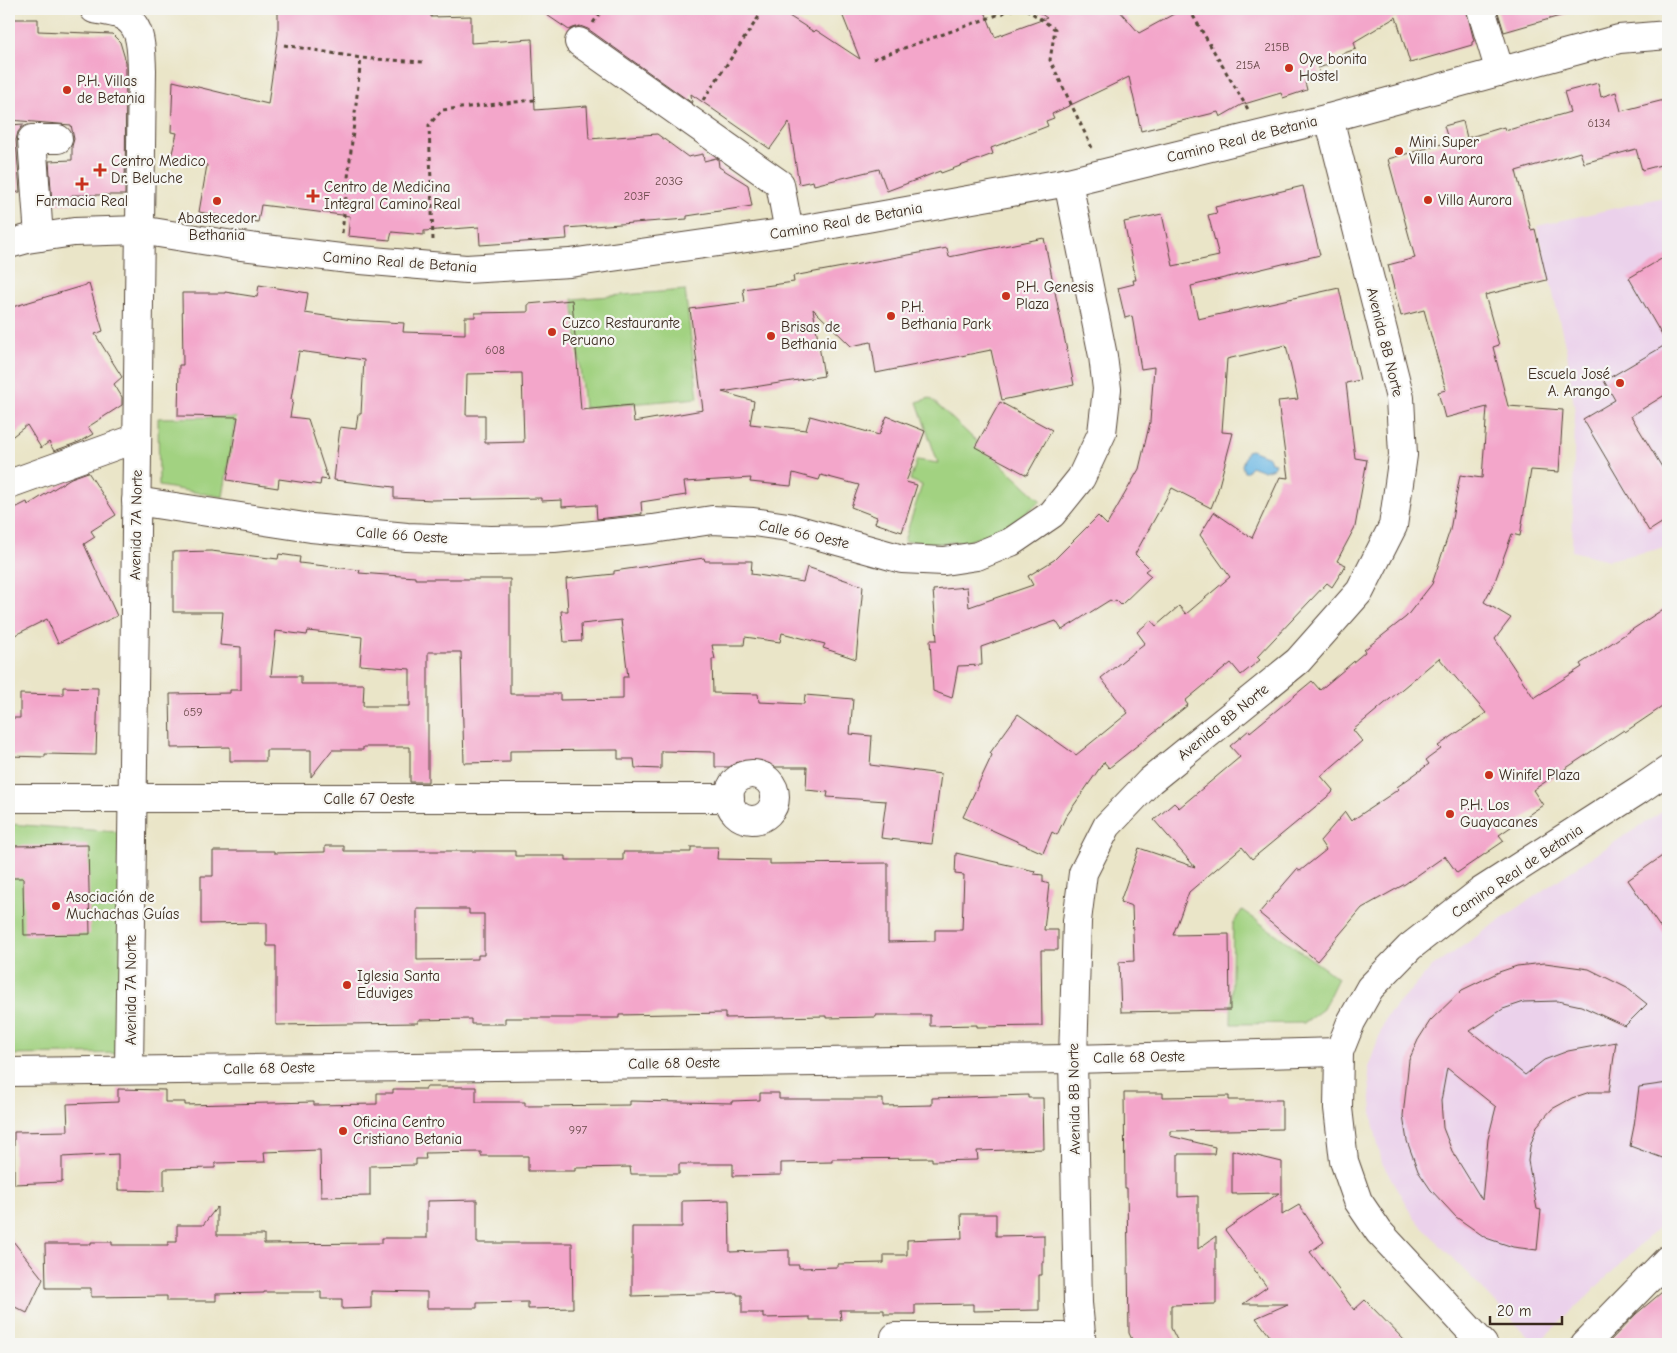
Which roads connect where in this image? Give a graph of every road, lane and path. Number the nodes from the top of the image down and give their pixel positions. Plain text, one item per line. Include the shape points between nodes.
1 (94, 9) edge
2 (764, 9) edge
3 (1014, 9) edge
4 (1026, 9) edge
5 (1189, 9) edge
6 (1481, 9) edge
7 (136, 18) edge
8 (1668, 35) edge
9 (579, 42) dead end
10 (284, 45) dead end
11 (361, 58) junction
12 (873, 59) dead end
13 (423, 62) dead end
14 (1500, 72) junction
15 (534, 100) dead end
16 (1249, 111) dead end
17 (1329, 118) junction
18 (690, 120) junction
19 (58, 139) dead end
20 (1094, 150) dead end
21 (1068, 182) junction
22 (140, 230) junction
23 (790, 232) junction
24 (39, 237) junction
25 (341, 238) dead end
26 (9, 244) edge
27 (433, 245) dead end
28 (137, 438) junction
29 (9, 484) edge
30 (136, 501) junction
31 (1668, 770) edge
32 (9, 798) edge
33 (730, 798) dead end
34 (133, 799) junction
35 (1339, 1052) junction
36 (1073, 1059) junction
37 (129, 1070) junction
38 (9, 1072) edge
39 (1668, 1259) edge
40 (895, 1337) dead end
41 (1081, 1341) edge
42 (1483, 1344) edge
43 (1585, 1344) edge

1 - 7 street, Avenida 7A Norte
2 - 18 path
3 - 12 path
4 - 20 path via 1055,29 1050,60
5 - 16 path
6 - 14 street
7 - 22 street, Avenida 7A Norte via 142,70
8 - 14 street, Camino Real de Betania via 1619,39
9 - 18 street
10 - 11 path
11 - 13 path
11 - 25 path
14 - 17 street, Camino Real de Betania
15 - 27 path via 442,110 429,125
17 - 21 street, Camino Real de Betania
17 - 36 street, Avenida 8B Norte via 1400,398 1403,455 1393,526 1360,591 1298,660 1150,781 1107,826 1084,873 1077,921
18 - 23 street via 780,184
19 - 24 street via 32,140
21 - 23 street, Camino Real de Betania
21 - 30 street, Calle 66 Oeste via 1103,356 1107,389 1102,433 1081,478 1052,514 1011,542 977,556 944,562 902,559 788,527 752,522 712,520 653,530 554,539 416,538 311,528
22 - 23 street, Camino Real de Betania via 349,260 466,269 570,263
22 - 24 street, Camino Real de Betania via 74,232
22 - 28 street, Avenida 7A Norte
24 - 26 street, Camino Real de Betania
28 - 29 street
28 - 30 street, Avenida 7A Norte
30 - 34 street, Avenida 7A Norte
31 - 35 street, Camino Real de Betania via 1480,892 1410,947 1370,988
32 - 34 street, Calle 67 Oeste
33 - 34 street, Calle 67 Oeste
34 - 37 street, Avenida 7A Norte
35 - 36 street, Calle 68 Oeste
35 - 42 street, Camino Real de Betania via 1338,1108 1344,1161 1358,1201 1379,1232
36 - 37 street, Calle 68 Oeste
36 - 41 street, Avenida 8B Norte
37 - 38 street, Calle 68 Oeste
39 - 43 street
40 - 41 street

